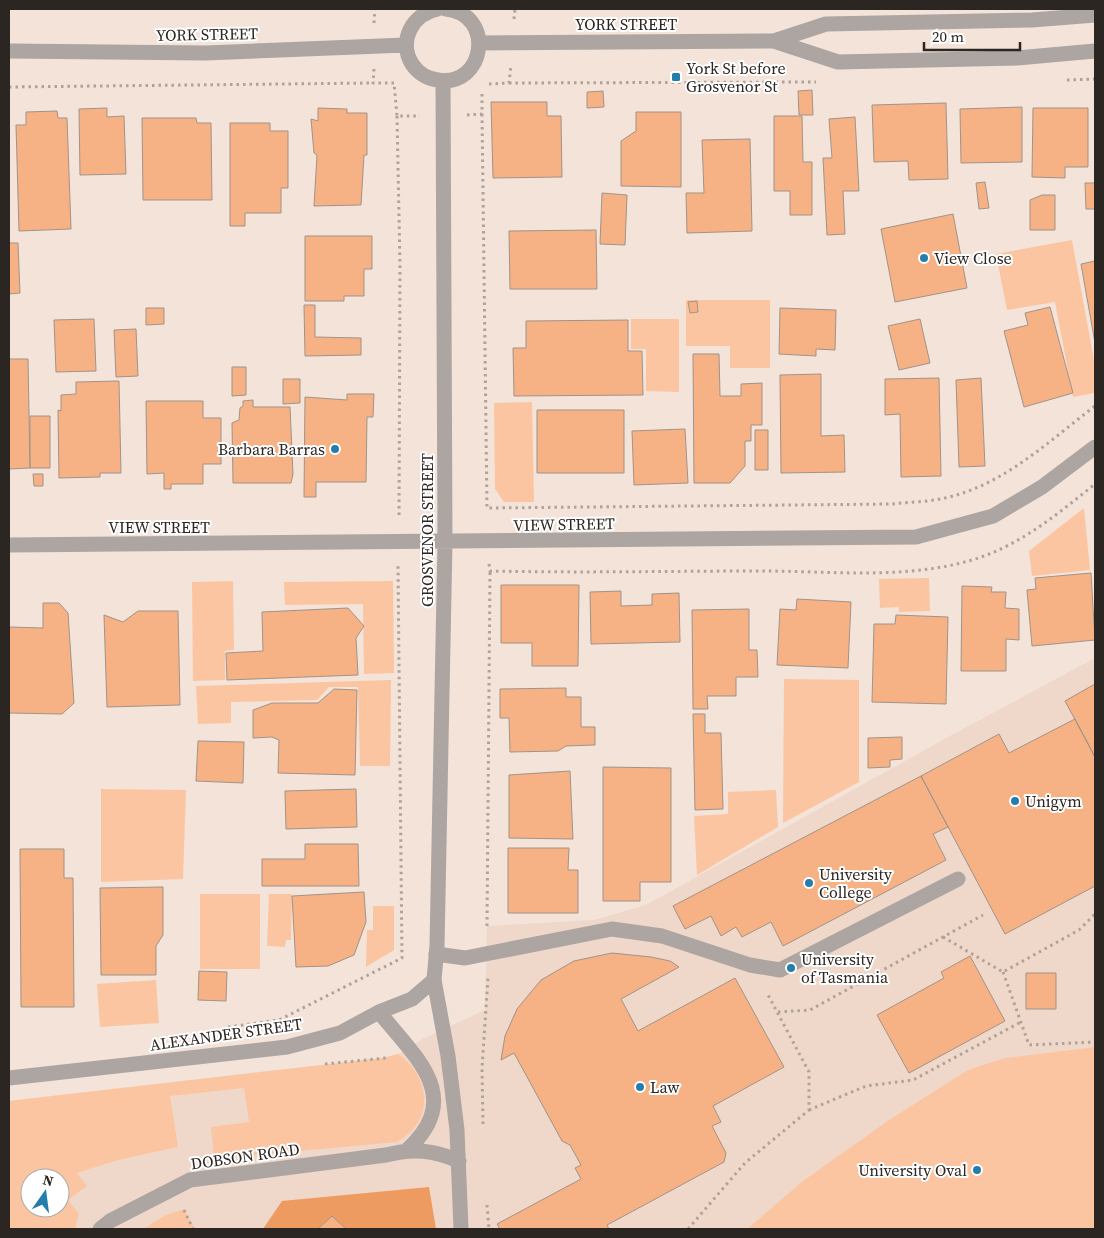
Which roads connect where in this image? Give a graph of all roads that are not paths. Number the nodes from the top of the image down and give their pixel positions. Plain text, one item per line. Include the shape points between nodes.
1 (438, 9) edge
2 (446, 9) edge
3 (452, 9) edge
4 (1095, 15) edge
5 (774, 41) junction
6 (479, 43) junction
7 (406, 46) junction
8 (9, 51) edge
9 (1095, 51) edge
10 (443, 81) junction
11 (1095, 447) edge
12 (445, 542) junction
13 (9, 545) edge
14 (958, 879) dead end
15 (436, 954) junction
16 (434, 980) junction
17 (379, 1012) junction
18 (9, 1078) edge
19 (407, 1150) junction
20 (459, 1161) junction
21 (100, 1229) edge
22 (461, 1229) edge

1 - 7 street via 420,16 412,24
2 - 3 street
3 - 6 street via 471,21
4 - 5 street, YORK STREET via 1032,20 826,24
5 - 6 street, YORK STREET
5 - 9 street, YORK STREET via 838,62 1017,58
6 - 10 street via 473,65 455,79
7 - 8 street, YORK STREET via 206,53
7 - 10 street via 414,67 432,80
10 - 12 street, GROSVENOR STREET
11 - 12 street, VIEW STREET via 1042,487 993,516 916,537
12 - 13 street, VIEW STREET
12 - 15 street, GROSVENOR STREET
14 - 15 street via 780,970 750,965 662,936 612,929 465,958
15 - 16 street, GROSVENOR STREET
16 - 17 street, ALEXANDER STREET via 412,999
16 - 20 street, GROSVENOR STREET via 448,1056
17 - 18 street, ALEXANDER STREET via 340,1033 287,1047
17 - 19 street via 424,1067 435,1092 433,1114 422,1136
19 - 20 street, DOBSON ROAD via 423,1150
19 - 21 street, DOBSON ROAD via 190,1180 110,1220
20 - 22 street, GROSVENOR STREET

